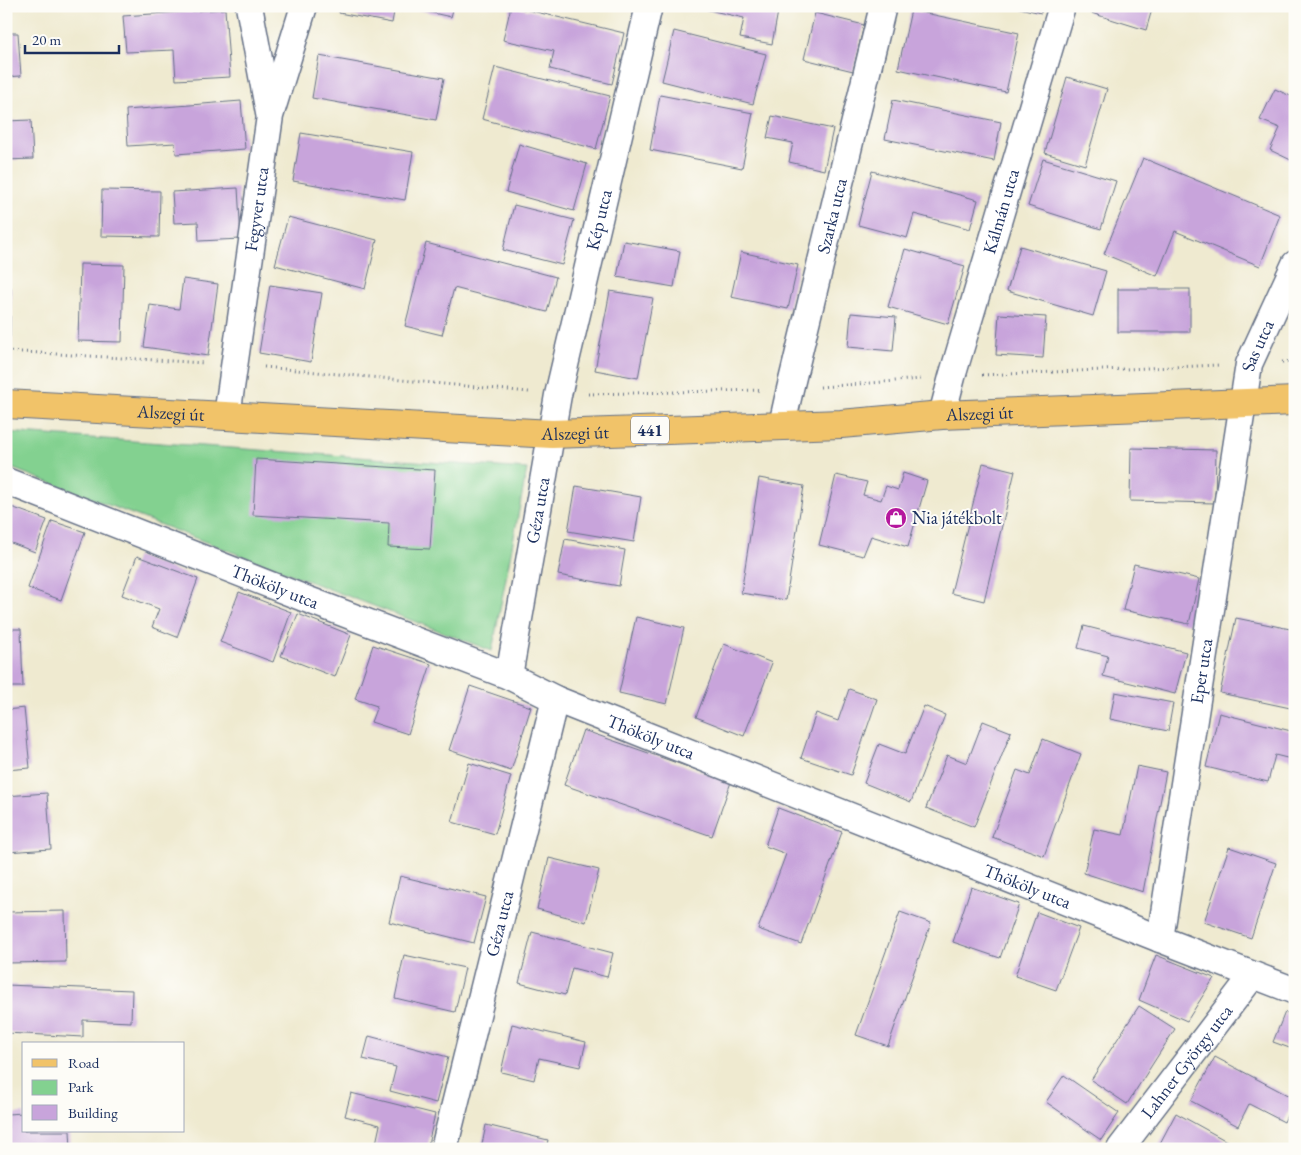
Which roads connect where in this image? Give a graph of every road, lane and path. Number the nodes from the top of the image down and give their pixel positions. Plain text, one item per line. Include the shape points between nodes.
1 (249, 6) edge
2 (304, 6) edge
3 (649, 6) edge
4 (883, 6) edge
5 (1062, 6) edge
6 (270, 116) junction
7 (1295, 264) edge
8 (6, 351) edge
9 (1295, 361) edge
10 (234, 364) junction
11 (1249, 364) junction
12 (952, 377) junction
13 (790, 390) junction
14 (558, 395) junction
15 (1295, 401) edge
16 (1244, 403) junction
17 (6, 404) edge
18 (942, 415) junction
19 (227, 416) junction
20 (782, 425) junction
21 (552, 434) junction
22 (6, 481) edge
23 (509, 676) junction
24 (556, 699) junction
25 (1160, 939) junction
26 (1253, 975) junction
27 (1295, 991) edge
28 (444, 1149) edge
29 (1120, 1149) edge

1 - 6 street
2 - 6 street, Fegyver utca
3 - 14 street, Kép utca
4 - 13 street, Szarka utca
5 - 12 street, Kálmán utca
6 - 10 street, Fegyver utca
7 - 11 street, Sas utca
8 - 10 path
9 - 11 path
10 - 14 path
10 - 19 street, Fegyver utca
11 - 12 path
11 - 16 street, Sas utca
12 - 13 path
12 - 18 street, Kálmán utca
13 - 14 path
13 - 20 street, Szarka utca
14 - 21 street, Kép utca
15 - 16 main road, Alszegi út / 441
16 - 18 main road, Alszegi út / 441
16 - 25 street, Eper utca
17 - 19 main road, Alszegi út / 441
18 - 20 main road, Alszegi út / 441 via 841,424
19 - 21 main road, Alszegi út / 441
20 - 21 main road, Alszegi út / 441
21 - 23 street, Géza utca
22 - 23 street, Thököly utca
23 - 24 street, Thököly utca
24 - 25 street, Thököly utca
24 - 28 street, Géza utca
25 - 26 street, Thököly utca
26 - 27 street, Thököly utca
26 - 29 street, Lahner György utca

